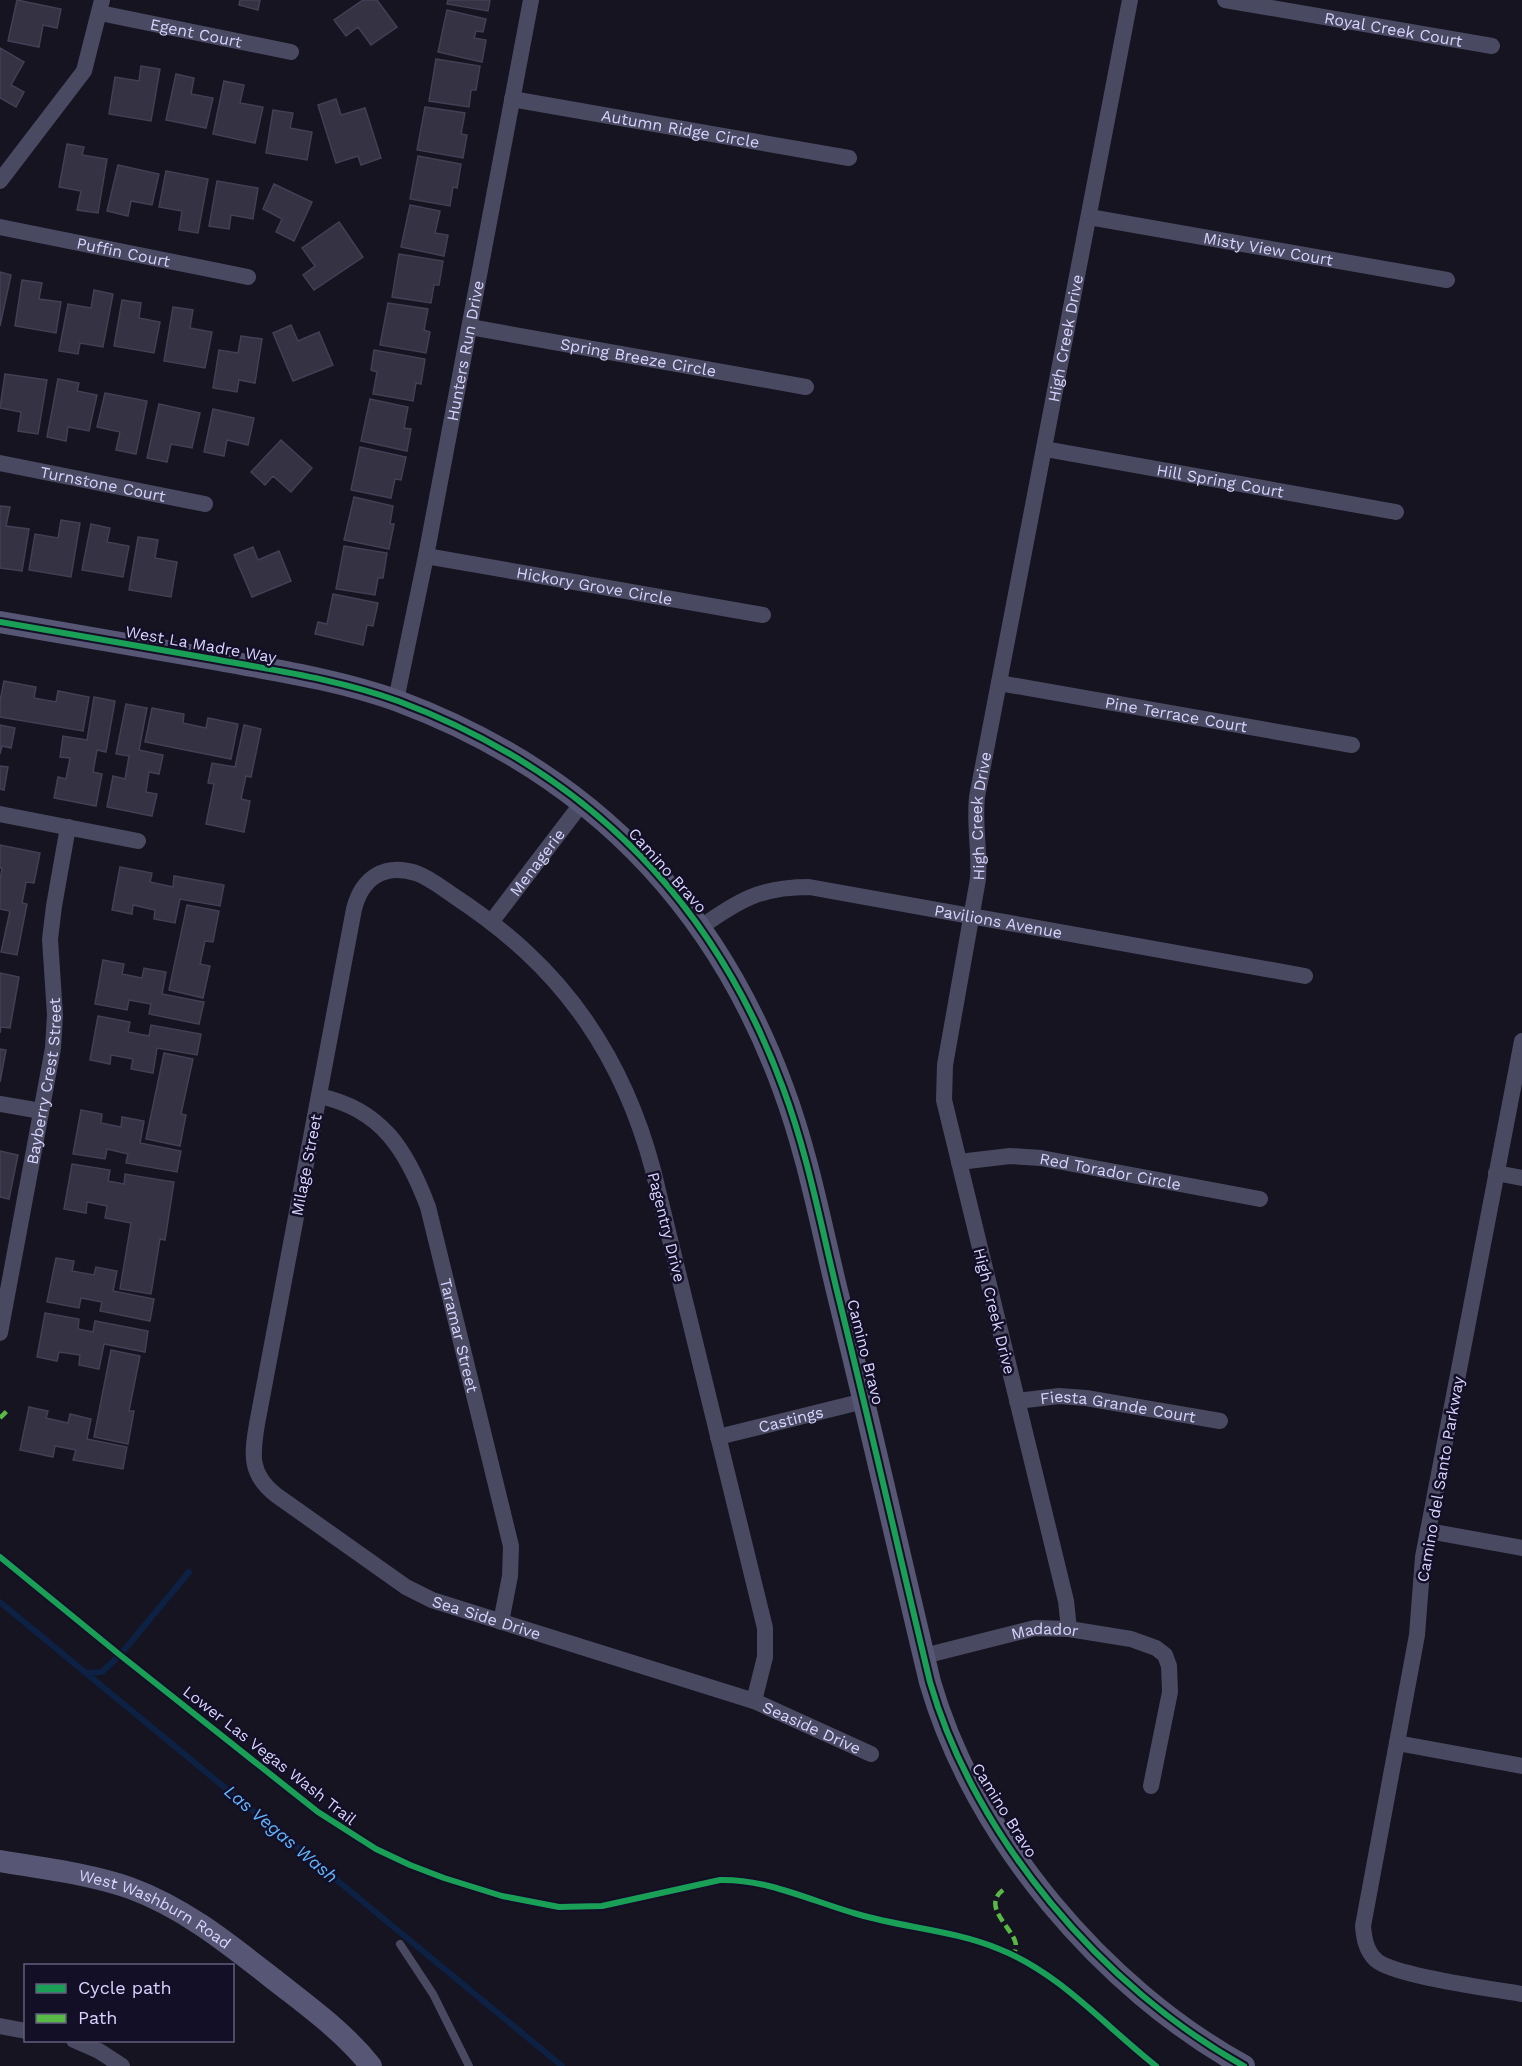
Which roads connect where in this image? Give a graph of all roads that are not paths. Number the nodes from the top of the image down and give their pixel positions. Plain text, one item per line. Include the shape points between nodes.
1 (531, 0) edge
2 (1130, 0) edge
3 (1226, 0) edge
4 (101, 7) edge
5 (1492, 46) dead end
6 (291, 52) dead end
7 (512, 99) junction
8 (849, 158) dead end
9 (0, 181) edge
10 (1089, 217) junction
11 (0, 227) edge
12 (248, 277) dead end
13 (1447, 280) dead end
14 (470, 327) junction
15 (806, 387) dead end
16 (1045, 449) junction
17 (0, 463) edge
18 (205, 504) dead end
19 (1396, 512) dead end
20 (426, 556) junction
21 (763, 615) dead end
22 (0, 622) edge
23 (999, 683) junction
24 (396, 700) junction
25 (1352, 745) dead end
26 (582, 803) junction
27 (0, 814) edge
28 (68, 827) junction
29 (138, 841) dead end
30 (379, 873) joint
31 (971, 915) junction
32 (492, 921) junction
33 (701, 927) junction
34 (1305, 976) dead end
35 (1522, 1041) edge
36 (320, 1096) junction
37 (0, 1104) edge
38 (41, 1111) junction
39 (959, 1162) junction
40 (1496, 1173) junction
41 (1522, 1178) edge
42 (1260, 1199) dead end
43 (0, 1333) edge
44 (864, 1401) junction
45 (1017, 1401) junction
46 (1220, 1421) dead end
47 (718, 1437) junction
48 (255, 1467) joint
49 (1428, 1531) junction
50 (1522, 1548) edge
51 (501, 1622) junction
52 (1069, 1629) junction
53 (924, 1656) junction
54 (754, 1701) junction
55 (1397, 1743) junction
56 (871, 1754) dead end
57 (1522, 1766) edge
58 (1151, 1786) dead end
59 (0, 1861) edge
60 (400, 1944) dead end
61 (1522, 1994) edge
62 (0, 2026) edge
63 (24, 2031) edge
64 (79, 2042) edge
65 (122, 2066) edge
66 (371, 2066) edge
67 (469, 2066) edge
68 (1244, 2066) edge

1 - 7 street, Hunters Run Drive
2 - 10 street, High Creek Drive
3 - 5 street, Royal Creek Court
4 - 6 street, Egent Court
4 - 9 street via 84,71
7 - 8 street, Autumn Ridge Circle
7 - 14 street, Hunters Run Drive
10 - 13 street, Misty View Court
10 - 16 street, High Creek Drive
11 - 12 street, Puffin Court
14 - 15 street, Spring Breeze Circle
14 - 20 street, Hunters Run Drive
16 - 19 street, Hill Spring Court
16 - 23 street, High Creek Drive
17 - 18 street, Turnstone Court
20 - 21 street, Hickory Grove Circle
20 - 24 street, Hunters Run Drive
22 - 24 street, West La Madre Way via 285,672
23 - 25 street, Pine Terrace Court
23 - 31 street, High Creek Drive via 977,797 979,865
24 - 26 street, Camino Bravo via 505,750
26 - 32 street, Menagerie
26 - 33 street, Camino Bravo via 663,880
27 - 28 street
28 - 29 street
28 - 38 street, Bayberry Crest Street via 50,939 55,1016
30 - 32 street, Pagentry Drive via 391,870 420,875
30 - 36 street, Milage Street via 357,897
31 - 33 street, Pavilions Avenue via 826,889 792,887 776,888 743,900
31 - 34 street, Pavilions Avenue
31 - 39 street, High Creek Drive via 945,1065 944,1100
32 - 47 street, Pagentry Drive via 541,966 572,1002 628,1096 653,1170
33 - 44 street, Camino Bravo via 733,976 785,1092
35 - 40 street, Camino del Santo Parkway
36 - 48 street, Milage Street via 257,1424
36 - 51 street, Taramar Street via 354,1107 379,1124 407,1160 428,1207 511,1546
37 - 38 street
38 - 43 street, Bayberry Crest Street
39 - 42 street, Red Torador Circle via 1010,1156 1041,1158
39 - 45 street, High Creek Drive
40 - 41 street
40 - 49 street, Camino del Santo Parkway
44 - 47 street, Castings
44 - 53 street, Camino Bravo
45 - 46 street, Fiesta Grande Court via 1059,1396 1086,1398
45 - 52 street, High Creek Drive via 1064,1591
47 - 54 street, Pagentry Drive via 765,1628 765,1657
48 - 51 street, Sea Side Drive via 268,1489 406,1587 432,1600
49 - 50 street
49 - 55 street, Camino del Santo Parkway via 1417,1635
51 - 54 street, Sea Side Drive
52 - 53 street, Madador via 1035,1628
52 - 58 street, Madador via 1138,1641 1165,1655 1170,1692
53 - 68 street, Camino Bravo via 956,1756 993,1822 1037,1886 1078,1934 1143,1995 1187,2030
54 - 56 street, Seaside Drive
55 - 57 street
55 - 61 street, Camino del Santo Parkway via 1364,1916 1364,1936 1370,1953 1394,1970
59 - 66 street, West Washburn Road via 128,1887 168,1904 224,1940 318,2014
60 - 67 lane via 433,1994
62 - 63 street
64 - 65 street

